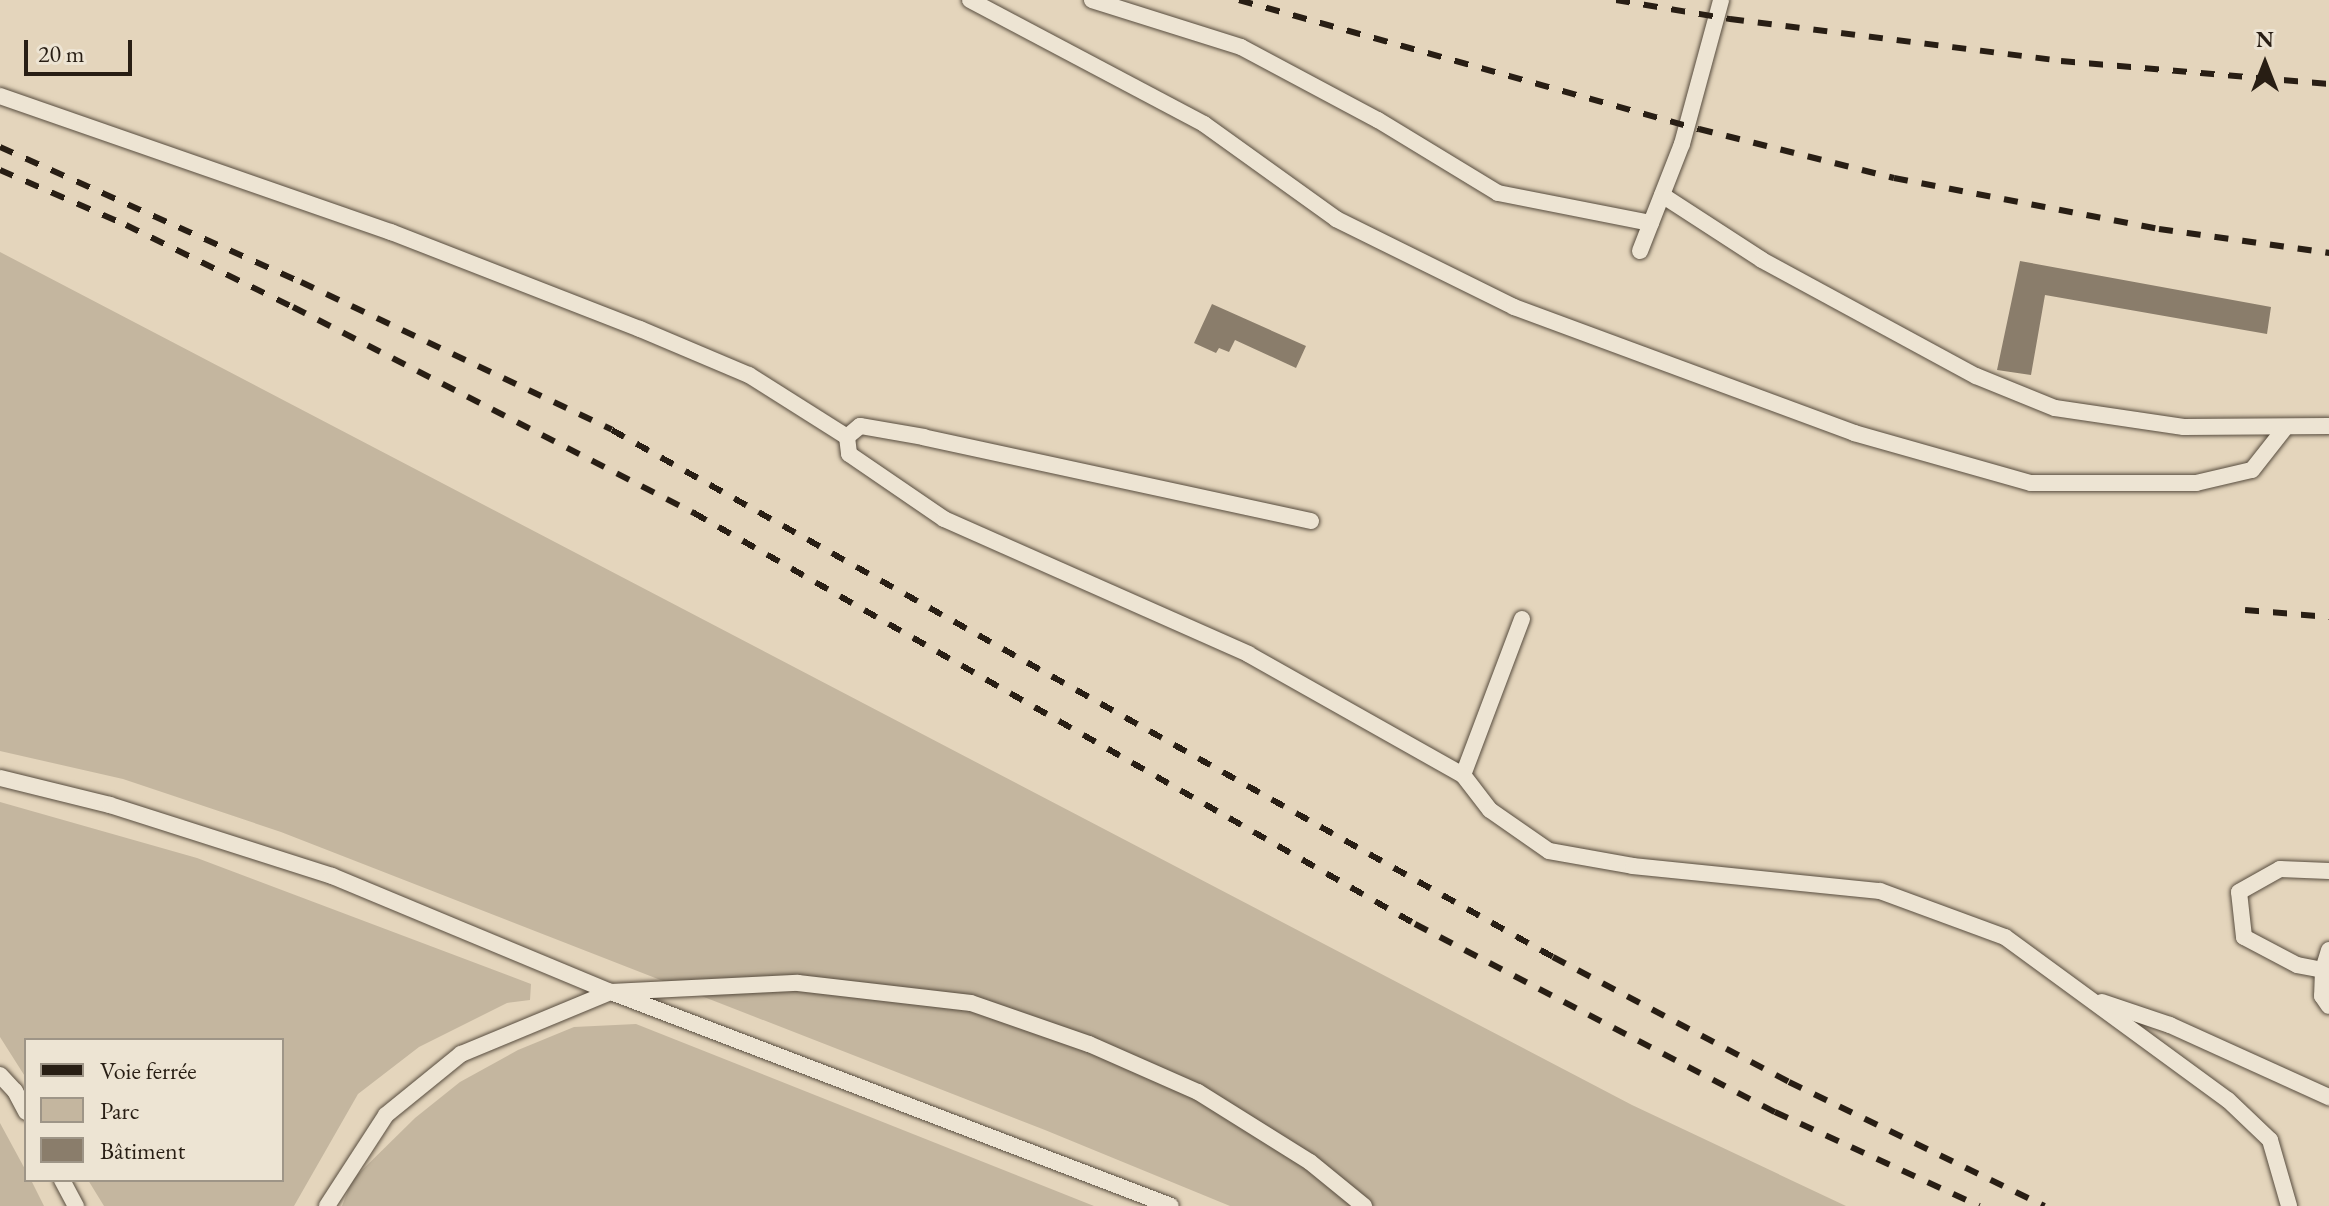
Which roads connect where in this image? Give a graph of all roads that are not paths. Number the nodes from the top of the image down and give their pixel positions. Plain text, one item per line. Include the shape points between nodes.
1 (970, 0) edge
2 (1092, 0) edge
3 (1721, 0) edge
4 (0, 96) edge
5 (1662, 195) junction
6 (1651, 223) junction
7 (1640, 251) dead end
8 (2329, 426) edge
9 (2285, 428) junction
10 (847, 437) junction
11 (1311, 521) dead end
12 (1522, 619) dead end
13 (1463, 775) junction
14 (0, 778) edge
15 (2329, 871) edge
16 (2329, 950) edge
17 (2323, 970) junction
18 (611, 992) junction
19 (2085, 996) junction
20 (2329, 1006) edge
21 (0, 1075) edge
22 (2329, 1097) edge
23 (24, 1108) edge
24 (63, 1182) edge
25 (76, 1206) edge
26 (327, 1206) edge
27 (1171, 1206) edge
28 (1364, 1206) edge
29 (2289, 1206) edge

1 - 9 lane via 1204,124 1336,219 1514,307 1854,433 2031,483 2196,483 2252,470
2 - 6 lane via 1241,47 1378,120 1498,193
3 - 5 lane via 1682,144
4 - 10 lane via 391,232 640,329 749,375
5 - 6 lane
5 - 9 lane via 1762,260 1949,362 2055,408 2184,427
6 - 7 lane
8 - 9 lane
10 - 11 lane via 860,426 878,428
10 - 13 lane via 849,454 944,519 1248,654
12 - 13 lane
13 - 19 lane via 1490,810 1549,851 1633,866 1880,891 2005,937
14 - 18 lane via 110,805 332,876
15 - 17 lane via 2280,869 2239,892 2244,937 2297,965
16 - 17 lane
17 - 20 lane via 2322,996
18 - 26 lane via 461,1054 386,1115
18 - 27 lane
18 - 28 lane via 798,983 971,1003 1089,1044 1198,1092 1310,1162
19 - 22 lane via 2170,1025
19 - 29 lane via 2228,1100 2270,1140
21 - 23 lane
24 - 25 lane

